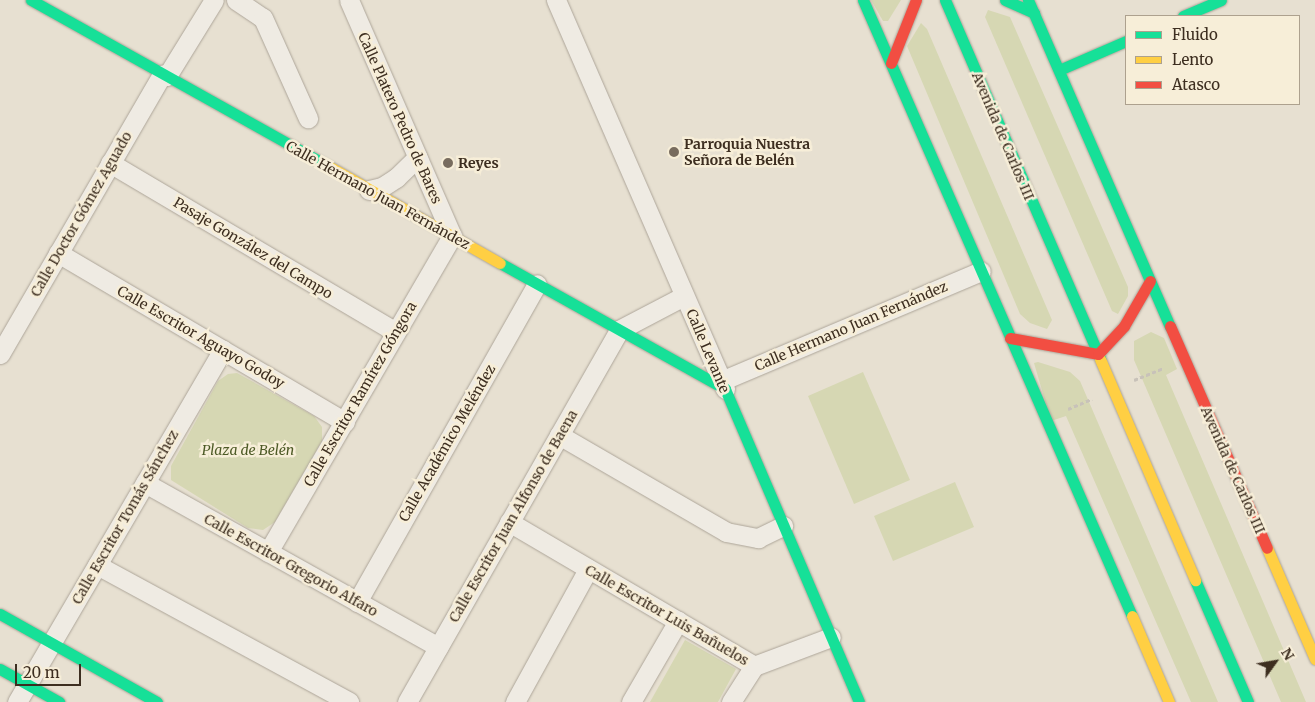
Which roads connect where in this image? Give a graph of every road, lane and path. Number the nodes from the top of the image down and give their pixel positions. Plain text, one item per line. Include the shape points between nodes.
1 (31, 0) edge
2 (214, 0) edge
3 (236, 0) edge
4 (348, 0) edge
5 (556, 0) edge
6 (863, 0) edge
7 (916, 0) edge
8 (945, 0) edge
9 (1005, 0) edge
10 (1028, 0) edge
11 (1221, 0) edge
12 (1034, 14) junction
13 (1185, 15) edge
14 (1125, 41) edge
15 (891, 64) junction
16 (1059, 70) junction
17 (164, 75) junction
18 (308, 118) dead end
19 (418, 157) junction
20 (110, 163) junction
21 (369, 190) junction
22 (452, 236) junction
23 (58, 253) junction
24 (981, 271) junction
25 (1150, 280) junction
26 (537, 284) junction
27 (684, 296) junction
28 (618, 330) junction
29 (396, 332) junction
30 (1010, 338) junction
31 (222, 350) junction
32 (0, 354) edge
33 (1098, 354) junction
34 (723, 385) junction
35 (345, 422) junction
36 (559, 435) junction
37 (145, 483) junction
38 (509, 522) junction
39 (784, 526) junction
40 (268, 552) junction
41 (97, 565) junction
42 (588, 569) junction
43 (356, 602) junction
44 (0, 614) edge
45 (678, 621) junction
46 (831, 637) junction
47 (52, 643) junction
48 (438, 647) junction
49 (1315, 658) edge
50 (754, 666) junction
51 (0, 669) edge
52 (27, 684) junction
53 (17, 702) edge
54 (59, 702) edge
55 (156, 702) edge
56 (349, 702) edge
57 (407, 702) edge
58 (515, 702) edge
59 (630, 702) edge
60 (731, 702) edge
61 (859, 702) edge
62 (1169, 702) edge
63 (1248, 702) edge

1 - 17 street, Calle Hermano Juan Fernández
2 - 17 street, Calle Doctor Gómez Aguado
3 - 18 street via 263,18
4 - 19 street, Calle Platero Pedro de Bares
5 - 27 street, Calle Levante
6 - 15 street
7 - 15 street
8 - 33 street, Avenida de Carlos III
9 - 12 street
10 - 12 street, Avenida de Carlos III
11 - 13 street
12 - 16 street, Avenida de Carlos III
14 - 16 street
15 - 24 street
16 - 25 street, Avenida de Carlos III
17 - 20 street, Calle Doctor Gómez Aguado
17 - 21 street, Calle Hermano Juan Fernández
19 - 21 street via 382,188
19 - 22 street, Calle Platero Pedro de Bares
20 - 23 street, Calle Doctor Gómez Aguado
20 - 29 street, Pasaje González del Campo
21 - 22 street, Calle Hermano Juan Fernández
22 - 26 street, Calle Hermano Juan Fernández
22 - 29 street, Calle Escritor Ramírez Góngora
23 - 31 street, Calle Escritor Aguayo Godoy
23 - 32 street, Calle Doctor Gómez Aguado
24 - 30 street
24 - 34 street, Calle Hermano Juan Fernández
25 - 33 street via 1124,326
25 - 49 street, Avenida de Carlos III
26 - 28 street, Calle Hermano Juan Fernández
26 - 43 street, Calle Académico Meléndez
27 - 28 street
27 - 34 street, Calle Levante
28 - 34 street, Calle Hermano Juan Fernández
28 - 36 street, Calle Escritor Juan Alfonso de Baena
29 - 35 street, Calle Escritor Ramírez Góngora
30 - 33 street
30 - 62 street
31 - 35 street, Calle Escritor Aguayo Godoy
31 - 37 street, Calle Escritor Tomás Sánchez
33 - 63 street, Avenida de Carlos III
34 - 39 street, Calle Levante
35 - 40 street, Calle Escritor Ramírez Góngora
36 - 38 street, Calle Escritor Juan Alfonso de Baena
36 - 39 street via 726,532 758,538
37 - 40 street, Calle Escritor Gregorio Alfaro
37 - 41 street, Calle Escritor Tomás Sánchez
38 - 42 street, Calle Escritor Luis Bañuelos
38 - 48 street, Calle Escritor Juan Alfonso de Baena
39 - 46 street, Calle Levante
40 - 43 street, Calle Escritor Gregorio Alfaro
41 - 47 street, Calle Escritor Tomás Sánchez
41 - 56 street
42 - 45 street, Calle Escritor Luis Bañuelos
42 - 58 street
43 - 48 street, Calle Escritor Gregorio Alfaro
44 - 47 street
45 - 50 street, Calle Escritor Luis Bañuelos
45 - 59 street
46 - 50 street, Calle Escritor Luis Bañuelos
46 - 61 street, Calle Levante
47 - 52 street, Calle Escritor Tomás Sánchez
47 - 55 street
48 - 57 street, Calle Escritor Juan Alfonso de Baena
50 - 60 street
51 - 52 street
52 - 53 street, Calle Escritor Tomás Sánchez
52 - 54 street

